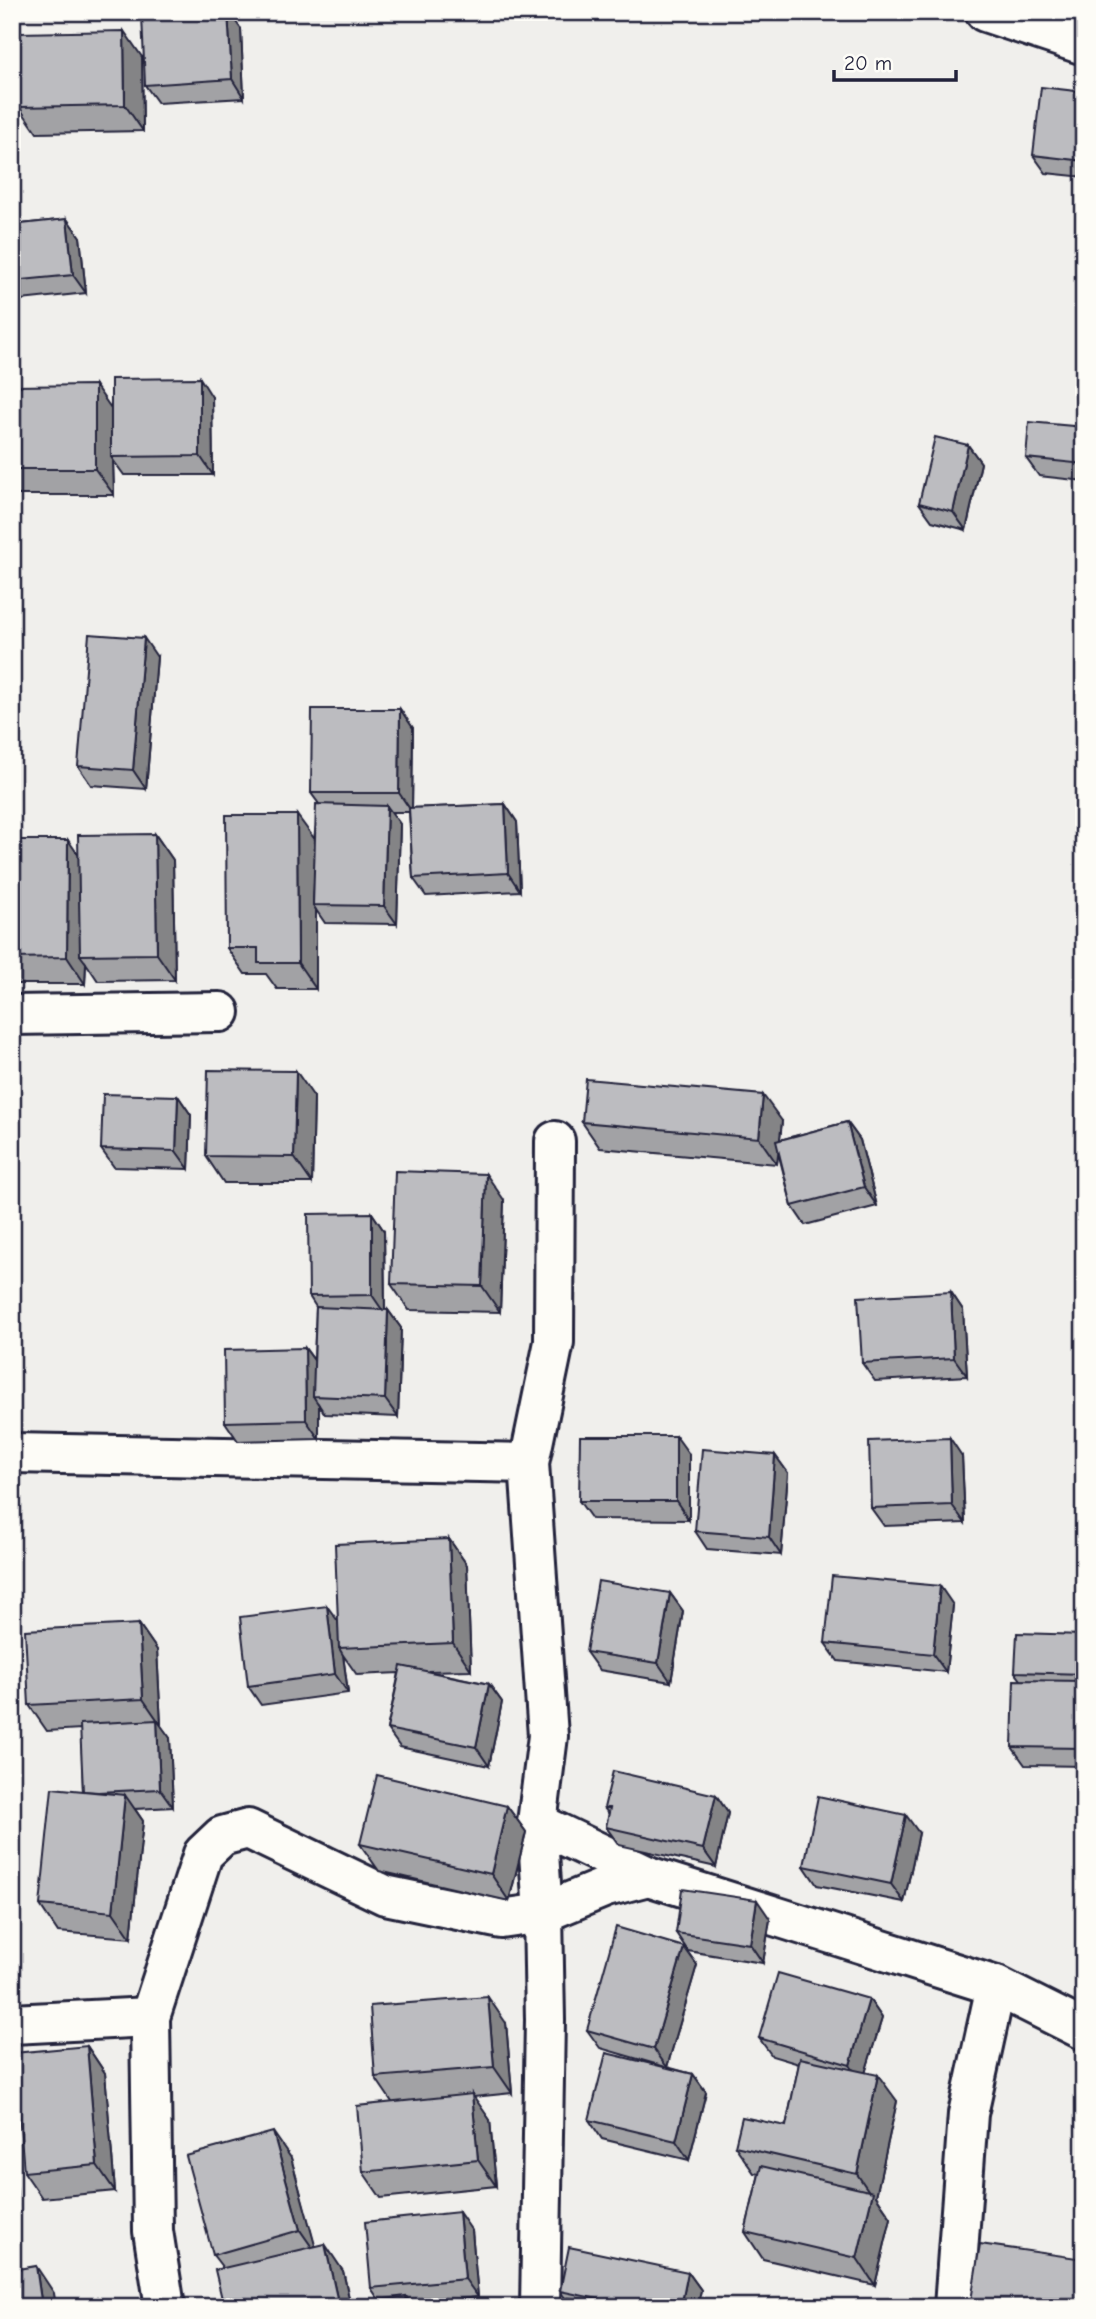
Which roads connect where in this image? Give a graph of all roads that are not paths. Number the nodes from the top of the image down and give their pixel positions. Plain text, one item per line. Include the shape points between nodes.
1 (985, 12) edge
2 (1084, 45) edge
3 (220, 1012) dead end
4 (12, 1015) edge
5 (555, 1141) dead end
6 (12, 1453) edge
7 (529, 1463) junction
8 (537, 1823) junction
9 (648, 1876) junction
10 (544, 1913) junction
11 (996, 1986) junction
12 (150, 2017) junction
13 (12, 2024) edge
14 (1084, 2029) edge
15 (165, 2307) edge
16 (540, 2307) edge
17 (954, 2307) edge

1 - 2 street
3 - 4 street
5 - 7 street via 554,1342
6 - 7 street
7 - 8 street via 548,1736
8 - 9 street
8 - 10 street
9 - 10 street via 606,1887
9 - 11 street
10 - 12 street via 500,1919 384,1895 248,1829 222,1836 203,1854
10 - 16 street
11 - 14 street
11 - 17 street via 968,2115
12 - 13 street
12 - 15 street via 153,2231

